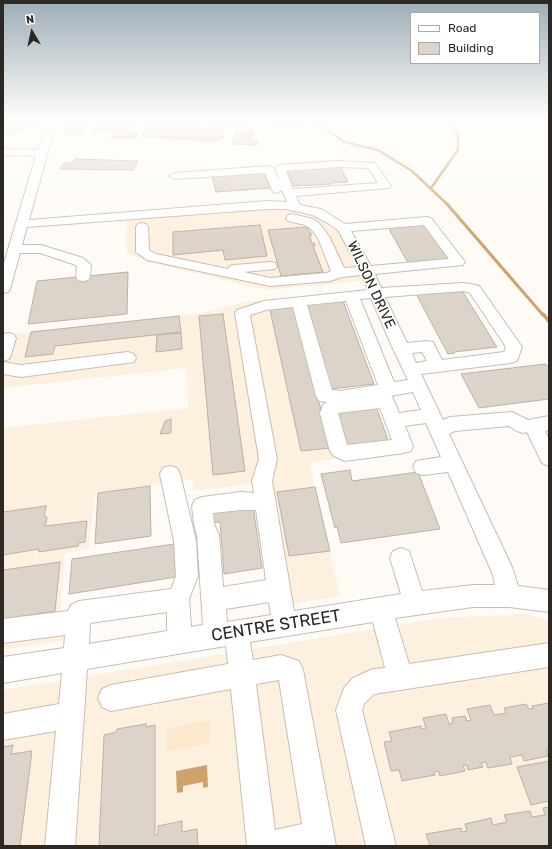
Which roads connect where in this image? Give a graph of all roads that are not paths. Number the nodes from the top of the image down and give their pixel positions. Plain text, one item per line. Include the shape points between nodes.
1 (41, 159) edge
2 (174, 176) dead end
3 (289, 193) junction
4 (276, 199) junction
5 (177, 202) dead end
6 (295, 207) junction
7 (142, 220) junction
8 (23, 224) junction
9 (343, 228) junction
10 (15, 249) junction
11 (269, 264) dead end
12 (6, 269) edge
13 (213, 270) junction
14 (366, 270) junction
15 (339, 273) junction
16 (78, 277) dead end
17 (3, 289) edge
18 (376, 293) junction
19 (352, 297) junction
20 (299, 302) junction
21 (8, 338) dead end
22 (368, 339) junction
23 (398, 343) junction
24 (3, 355) edge
25 (128, 358) dead end
26 (437, 366) junction
27 (3, 368) edge
28 (410, 369) junction
29 (418, 385) junction
30 (388, 388) junction
31 (394, 420) dead end
32 (439, 423) junction
33 (535, 425) edge
34 (548, 452) edge
35 (453, 463) junction
36 (423, 467) dead end
37 (170, 474) dead end
38 (265, 502) junction
39 (401, 558) dead end
40 (278, 589) junction
41 (509, 596) junction
42 (178, 599) junction
43 (213, 600) junction
44 (549, 601) edge
45 (415, 603) junction
46 (381, 609) junction
47 (78, 622) junction
48 (284, 624) junction
49 (3, 631) edge
50 (227, 633) junction
51 (179, 641) junction
52 (549, 655) edge
53 (76, 658) junction
54 (3, 670) edge
55 (243, 673) junction
56 (400, 678) junction
57 (111, 698) dead end
58 (71, 714) junction
59 (3, 727) edge
60 (320, 841) edge
61 (60, 846) edge
62 (262, 846) edge
63 (271, 846) edge
64 (381, 846) edge

1 - 8 street
2 - 4 street via 269,169 277,190
3 - 3 street via 340,189 385,186 371,165 338,164 280,168
3 - 6 street
4 - 5 street
4 - 6 street, WILSON DRIVE
4 - 7 street, WILSON DRIVE
6 - 9 street, WILSON DRIVE via 317,212
7 - 8 street, WILSON DRIVE
7 - 13 street via 143,252 152,257
7 - 15 street via 277,216 308,222 316,226 324,238
8 - 10 street
9 - 14 street, WILSON DRIVE
9 - 14 street via 427,221 458,262
10 - 12 street
10 - 16 street via 42,249 78,261
11 - 13 street
12 - 17 street
13 - 15 street via 270,282
14 - 15 street
14 - 18 street, WILSON DRIVE
18 - 19 street
18 - 23 street, WILSON DRIVE
18 - 26 street via 471,288 475,290 514,347 510,357
19 - 20 street
19 - 22 street
20 - 30 street via 325,396
20 - 38 street via 264,306 242,313 268,459 262,481
21 - 24 street
22 - 23 street
22 - 30 street
23 - 26 street via 427,346
23 - 28 street, WILSON DRIVE
25 - 27 street via 21,371
26 - 28 street
28 - 29 street, WILSON DRIVE
29 - 30 street
29 - 32 street, WILSON DRIVE
31 - 32 street
32 - 33 street via 454,431 483,425
32 - 35 street, WILSON DRIVE
33 - 34 street
35 - 36 street
35 - 41 street, WILSON DRIVE via 504,575
37 - 42 street via 185,541 187,576
38 - 40 street
38 - 43 street via 242,501 202,506 208,535
39 - 45 street
40 - 43 street
40 - 48 street
41 - 44 street, CENTRE STREET
41 - 45 street, CENTRE STREET via 473,596
42 - 47 street via 80,613
42 - 51 street
43 - 50 street
45 - 46 street, CENTRE STREET
46 - 48 street, CENTRE STREET
46 - 56 street
47 - 49 street
47 - 53 street
48 - 50 street, CENTRE STREET
50 - 51 street, CENTRE STREET
50 - 55 street
51 - 53 street, CENTRE STREET
52 - 56 street
53 - 54 street, CENTRE STREET
53 - 58 street
55 - 57 street
55 - 60 street via 281,667 290,670
55 - 62 street
56 - 64 street via 373,682 362,687 353,697 350,710
58 - 59 street
58 - 61 street
60 - 63 street

